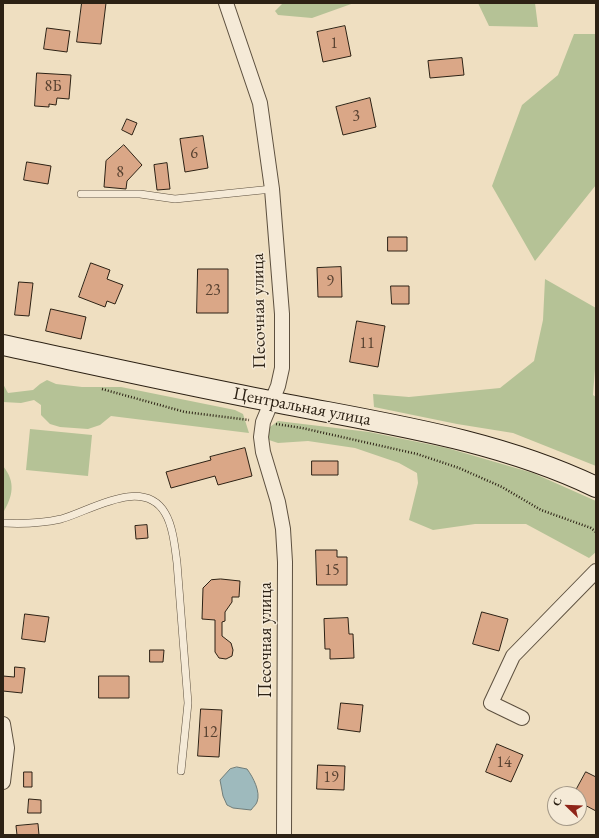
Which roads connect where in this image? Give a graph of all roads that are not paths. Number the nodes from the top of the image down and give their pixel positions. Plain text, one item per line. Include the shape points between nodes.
1 (226, 3) edge
2 (272, 189) junction
3 (82, 194) dead end
4 (3, 345) edge
5 (271, 402) junction
6 (596, 487) edge
7 (3, 523) edge
8 (596, 571) edge
9 (522, 718) dead end
10 (3, 724) edge
11 (181, 771) dead end
12 (3, 782) edge
13 (284, 835) edge

1 - 2 street, Песочная улица via 260,103
2 - 3 lane via 175,199 140,194
2 - 5 street, Песочная улица via 282,314 282,368
4 - 5 street, Центральная улица
5 - 6 street, Центральная улица via 379,421 455,438 517,456
5 - 13 street, Песочная улица via 263,422 261,437 278,502 285,562
7 - 11 lane via 18,524 59,519 102,503 138,496 150,499 165,513 177,563 188,702
8 - 9 street via 513,656 491,703
10 - 12 street via 8,748

